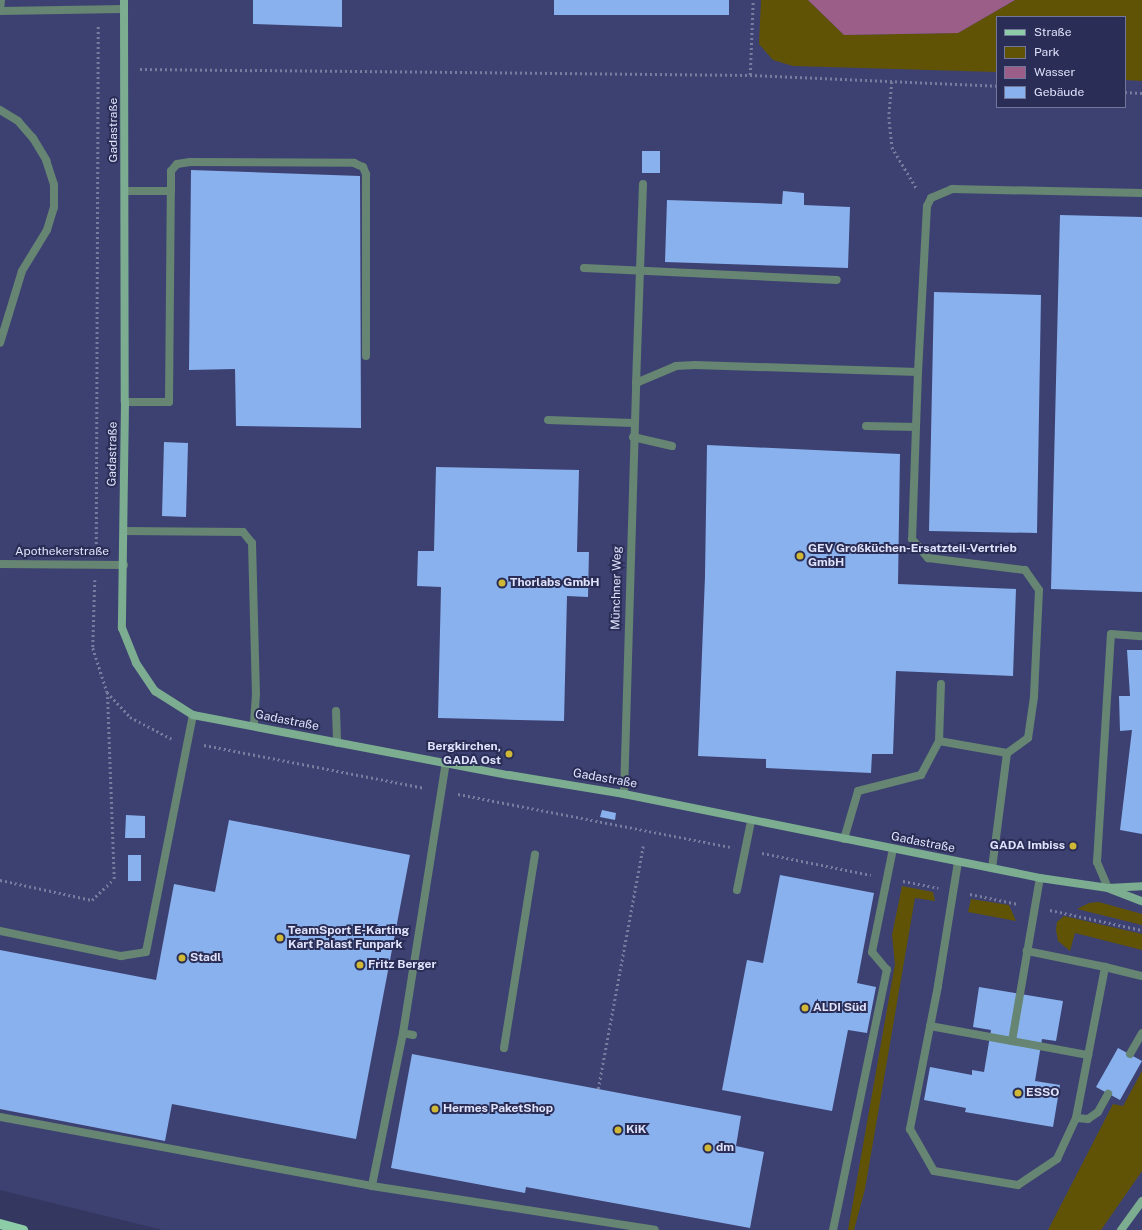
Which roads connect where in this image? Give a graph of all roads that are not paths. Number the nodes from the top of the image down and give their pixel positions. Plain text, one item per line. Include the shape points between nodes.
1 (1, 0) edge
2 (124, 4) edge
3 (0, 11) edge
4 (0, 110) edge
5 (643, 184) dead end
6 (125, 191) junction
7 (171, 191) junction
8 (1142, 193) edge
9 (584, 268) dead end
10 (639, 270) junction
11 (837, 280) dead end
12 (0, 343) edge
13 (366, 356) dead end
14 (918, 372) junction
15 (636, 383) junction
16 (125, 402) junction
17 (548, 420) dead end
18 (633, 422) junction
19 (866, 426) dead end
20 (916, 428) junction
21 (633, 437) junction
22 (672, 446) dead end
23 (124, 531) junction
24 (0, 564) edge
25 (124, 565) junction
26 (1142, 636) edge
27 (940, 684) dead end
28 (336, 711) dead end
29 (193, 715) junction
30 (254, 726) junction
31 (939, 742) junction
32 (337, 743) junction
33 (1007, 753) junction
34 (446, 763) junction
35 (624, 794) junction
36 (751, 821) junction
37 (844, 839) junction
38 (894, 850) junction
39 (535, 854) dead end
40 (958, 862) junction
41 (992, 868) junction
42 (1040, 878) junction
43 (1142, 886) edge
44 (1108, 888) junction
45 (737, 890) dead end
46 (1142, 901) edge
47 (0, 931) edge
48 (1027, 951) junction
49 (1105, 967) junction
50 (1142, 976) edge
51 (930, 1026) junction
52 (1142, 1033) edge
53 (403, 1034) junction
54 (413, 1035) dead end
55 (1012, 1041) junction
56 (504, 1048) dead end
57 (1130, 1054) dead end
58 (1088, 1055) junction
59 (1108, 1094) dead end
60 (0, 1118) edge
61 (1076, 1118) junction
62 (372, 1186) junction
63 (1142, 1201) edge
64 (0, 1224) edge
65 (23, 1230) edge
66 (655, 1230) edge
67 (833, 1230) edge
68 (1121, 1230) edge

1 - 3 street
2 - 3 street via 98,8
2 - 6 street, Gadastraße
4 - 12 street via 18,121 33,138 46,160 54,185 54,207 47,230 22,271
5 - 10 street, Münchner Weg
6 - 7 street
6 - 16 street, Gadastraße
7 - 13 street via 171,171 177,164 190,162 354,163 363,167 366,174
7 - 16 street via 169,402
8 - 14 street via 952,189 931,198 928,204
9 - 10 street
10 - 11 street
10 - 15 street, Münchner Weg
14 - 15 street via 695,365 676,366
14 - 20 street
15 - 18 street, Münchner Weg
16 - 23 street, Gadastraße
17 - 18 street
18 - 21 street, Münchner Weg
19 - 20 street
20 - 33 street via 912,539 928,558 1025,570 1039,590 1034,697 1028,738
21 - 22 street
21 - 35 street, Münchner Weg
23 - 25 street, Gadastraße
23 - 30 street via 243,532 252,544 256,694
24 - 25 street, Apothekerstraße
25 - 29 street, Gadastraße via 122,628 136,663 155,691
26 - 44 street via 1111,634 1097,862
27 - 31 street
28 - 32 street
29 - 30 street, Gadastraße
29 - 47 street via 146,952 121,956
30 - 32 street, Gadastraße
31 - 33 street
31 - 37 street via 922,775 858,791
32 - 34 street, Gadastraße
33 - 41 street
34 - 35 street, Gadastraße
34 - 53 street
35 - 36 street, Gadastraße
36 - 37 street, Gadastraße
36 - 45 street
37 - 38 street, Gadastraße
38 - 40 street, Gadastraße
38 - 67 street via 872,952 887,970
39 - 56 street
40 - 41 street, Gadastraße
40 - 51 street
41 - 42 street, Gadastraße
42 - 44 street, Gadastraße
42 - 48 street
43 - 44 street, Gadastraße
44 - 46 street, Gadastraße
48 - 49 street
48 - 55 street
49 - 50 street
49 - 58 street
51 - 55 street
51 - 61 street via 910,1129 934,1171 1018,1185 1057,1159
52 - 57 street
53 - 54 street
53 - 62 street
55 - 58 street
58 - 61 street
59 - 61 street via 1098,1112 1088,1119
60 - 62 street
62 - 66 street
63 - 68 street
64 - 65 main road

